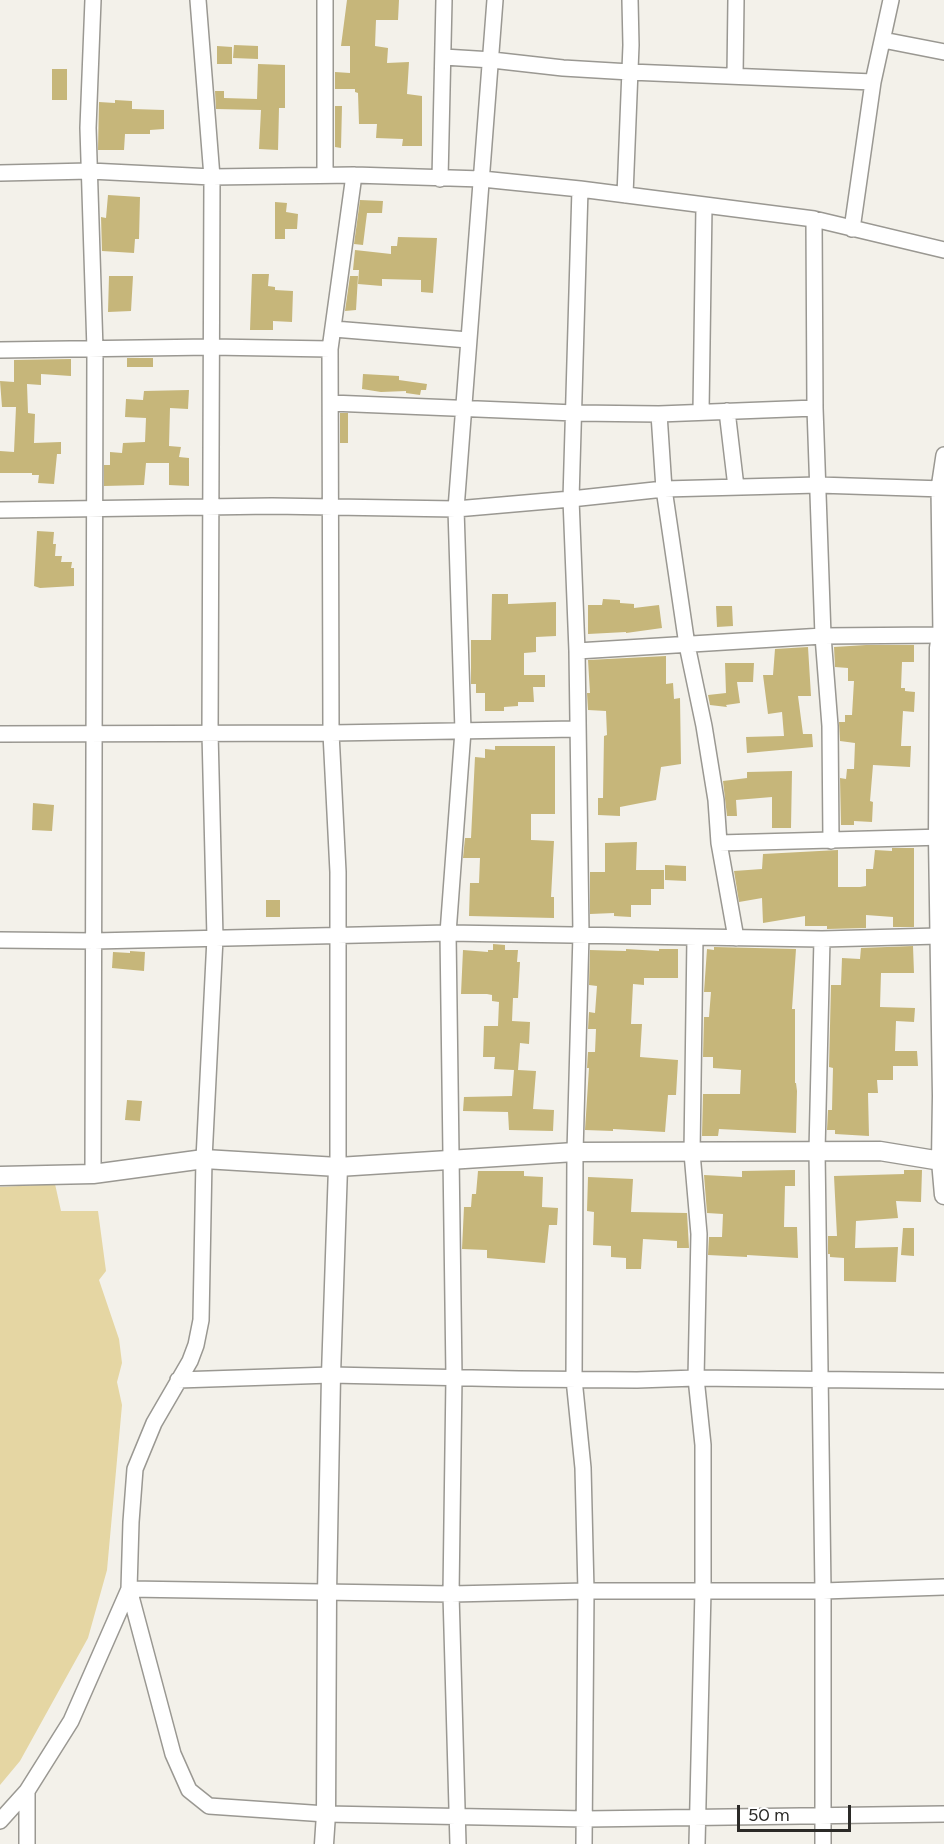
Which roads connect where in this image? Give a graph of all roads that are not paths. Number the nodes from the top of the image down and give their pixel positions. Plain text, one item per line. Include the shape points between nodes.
1 (93, 0) edge
2 (198, 0) edge
3 (325, 0) edge
4 (444, 0) edge
5 (495, 0) edge
6 (630, 0) edge
7 (736, 0) edge
8 (891, 0) edge
9 (883, 40) junction
10 (944, 52) edge
11 (444, 57) junction
12 (492, 60) junction
13 (630, 72) junction
14 (735, 76) junction
15 (873, 82) junction
16 (90, 171) junction
17 (0, 173) edge
18 (325, 175) junction
19 (354, 175) junction
20 (212, 177) junction
21 (440, 179) junction
22 (482, 179) junction
23 (580, 189) junction
24 (625, 195) junction
25 (704, 206) junction
26 (814, 219) junction
27 (852, 229) junction
28 (944, 250) edge
29 (333, 329) junction
30 (468, 340) junction
31 (211, 346) junction
32 (330, 349) junction
33 (0, 350) edge
34 (95, 350) junction
35 (331, 403) junction
36 (815, 408) junction
37 (464, 410) junction
38 (701, 411) junction
39 (727, 411) junction
40 (574, 413) junction
41 (659, 414) junction
42 (944, 455) edge
43 (818, 485) junction
44 (735, 487) junction
45 (942, 488) edge
46 (664, 489) junction
47 (571, 499) junction
48 (331, 506) junction
49 (210, 507) junction
50 (456, 509) junction
51 (0, 510) edge
52 (95, 510) junction
53 (943, 634) edge
54 (824, 636) junction
55 (687, 645) junction
56 (577, 651) junction
57 (577, 729) junction
58 (463, 731) junction
59 (210, 733) junction
60 (331, 733) junction
61 (0, 734) edge
62 (94, 734) junction
63 (941, 838) edge
64 (831, 841) junction
65 (719, 843) junction
66 (448, 933) junction
67 (581, 934) junction
68 (338, 936) junction
69 (939, 936) junction
70 (695, 937) junction
71 (215, 938) junction
72 (736, 938) junction
73 (822, 939) junction
74 (0, 940) edge
75 (94, 941) junction
76 (943, 1095) edge
77 (817, 1151) junction
78 (575, 1152) junction
79 (692, 1153) junction
80 (204, 1159) junction
81 (451, 1159) junction
82 (941, 1161) junction
83 (338, 1167) junction
84 (93, 1174) junction
85 (0, 1176) edge
86 (944, 1195) edge
87 (332, 1375) junction
88 (454, 1377) junction
89 (696, 1378) junction
90 (820, 1378) junction
91 (574, 1379) junction
92 (178, 1380) junction
93 (944, 1381) edge
94 (944, 1587) edge
95 (129, 1589) junction
96 (703, 1590) junction
97 (586, 1591) junction
98 (823, 1591) junction
99 (327, 1593) junction
100 (451, 1594) junction
101 (27, 1791) junction
102 (326, 1814) junction
103 (944, 1814) edge
104 (457, 1815) junction
105 (823, 1817) junction
106 (697, 1818) junction
107 (586, 1819) junction
108 (0, 1821) edge
109 (27, 1844) edge
110 (324, 1844) edge
111 (458, 1844) edge
112 (584, 1844) edge
113 (697, 1844) edge
114 (823, 1844) edge

1 - 16 street via 87,128
2 - 20 street
3 - 18 street
4 - 11 street
5 - 12 street
6 - 13 street
7 - 14 street
8 - 9 street
9 - 10 street
9 - 15 street
11 - 12 street
11 - 21 street
12 - 13 street
12 - 22 street
13 - 14 street
13 - 24 street
14 - 15 street
15 - 27 street
16 - 17 street
16 - 20 street
16 - 34 street
18 - 19 street
18 - 20 street
19 - 21 street
19 - 29 street
20 - 31 street
21 - 22 street
22 - 23 street
22 - 30 street
23 - 24 street
23 - 40 street
24 - 25 street
25 - 26 street
25 - 38 street
26 - 27 street
26 - 36 street
27 - 28 street
29 - 30 street
29 - 32 street
30 - 37 street
31 - 32 street
31 - 34 street
31 - 49 street
32 - 35 street
33 - 34 street
34 - 52 street
35 - 37 street
35 - 48 street
36 - 39 street
36 - 43 street
37 - 40 street
37 - 50 street
38 - 39 street
38 - 41 street
39 - 44 street
40 - 41 street
40 - 47 street
41 - 46 street
42 - 45 street
43 - 44 street
43 - 45 street
43 - 54 street
44 - 46 street
45 - 53 street
46 - 47 street
46 - 55 street
47 - 50 street
47 - 56 street
48 - 49 street
48 - 50 street
48 - 60 street
49 - 52 street
49 - 59 street
50 - 58 street
51 - 52 street
52 - 62 street
53 - 54 street
53 - 63 street via 939,648
54 - 55 street
54 - 64 street
55 - 56 street
55 - 65 street via 716,800
56 - 57 street
57 - 58 street
57 - 67 street
58 - 60 street
58 - 66 street
59 - 60 street
59 - 62 street
59 - 71 street
60 - 68 street
61 - 62 street
62 - 75 street
63 - 64 street
63 - 69 street
64 - 65 street
65 - 72 street
66 - 67 street
66 - 68 street
66 - 81 street
67 - 70 street
67 - 78 street
68 - 71 street
68 - 83 street
69 - 73 street
69 - 76 street
70 - 72 street
70 - 79 street
71 - 75 street
71 - 80 street
72 - 73 street
73 - 77 street
74 - 75 street
75 - 84 street
76 - 82 street
77 - 79 street
77 - 82 street via 880,1151
77 - 90 street
78 - 79 street
78 - 81 street
78 - 91 street
79 - 89 street via 699,1234
80 - 83 street
80 - 84 street
80 - 92 street via 201,1320 190,1361
81 - 83 street
81 - 88 street
82 - 86 street
83 - 87 street
84 - 85 street
87 - 88 street
87 - 92 street
87 - 99 street
88 - 91 street
88 - 100 street
89 - 90 street
89 - 91 street
89 - 96 street via 703,1445
90 - 93 street
90 - 98 street
91 - 97 street via 583,1468
92 - 95 street via 153,1424 135,1469
94 - 98 street
95 - 99 street
95 - 101 street via 71,1721
95 - 102 street via 173,1754 189,1790 209,1806
96 - 97 street
96 - 98 street
96 - 106 street
97 - 100 street
97 - 107 street
98 - 105 street
99 - 100 street
99 - 102 street
100 - 104 street
101 - 108 street
101 - 109 street
102 - 104 street
102 - 110 street
103 - 105 street
104 - 107 street
104 - 111 street
105 - 106 street
105 - 114 street
106 - 107 street
106 - 113 street
107 - 112 street

